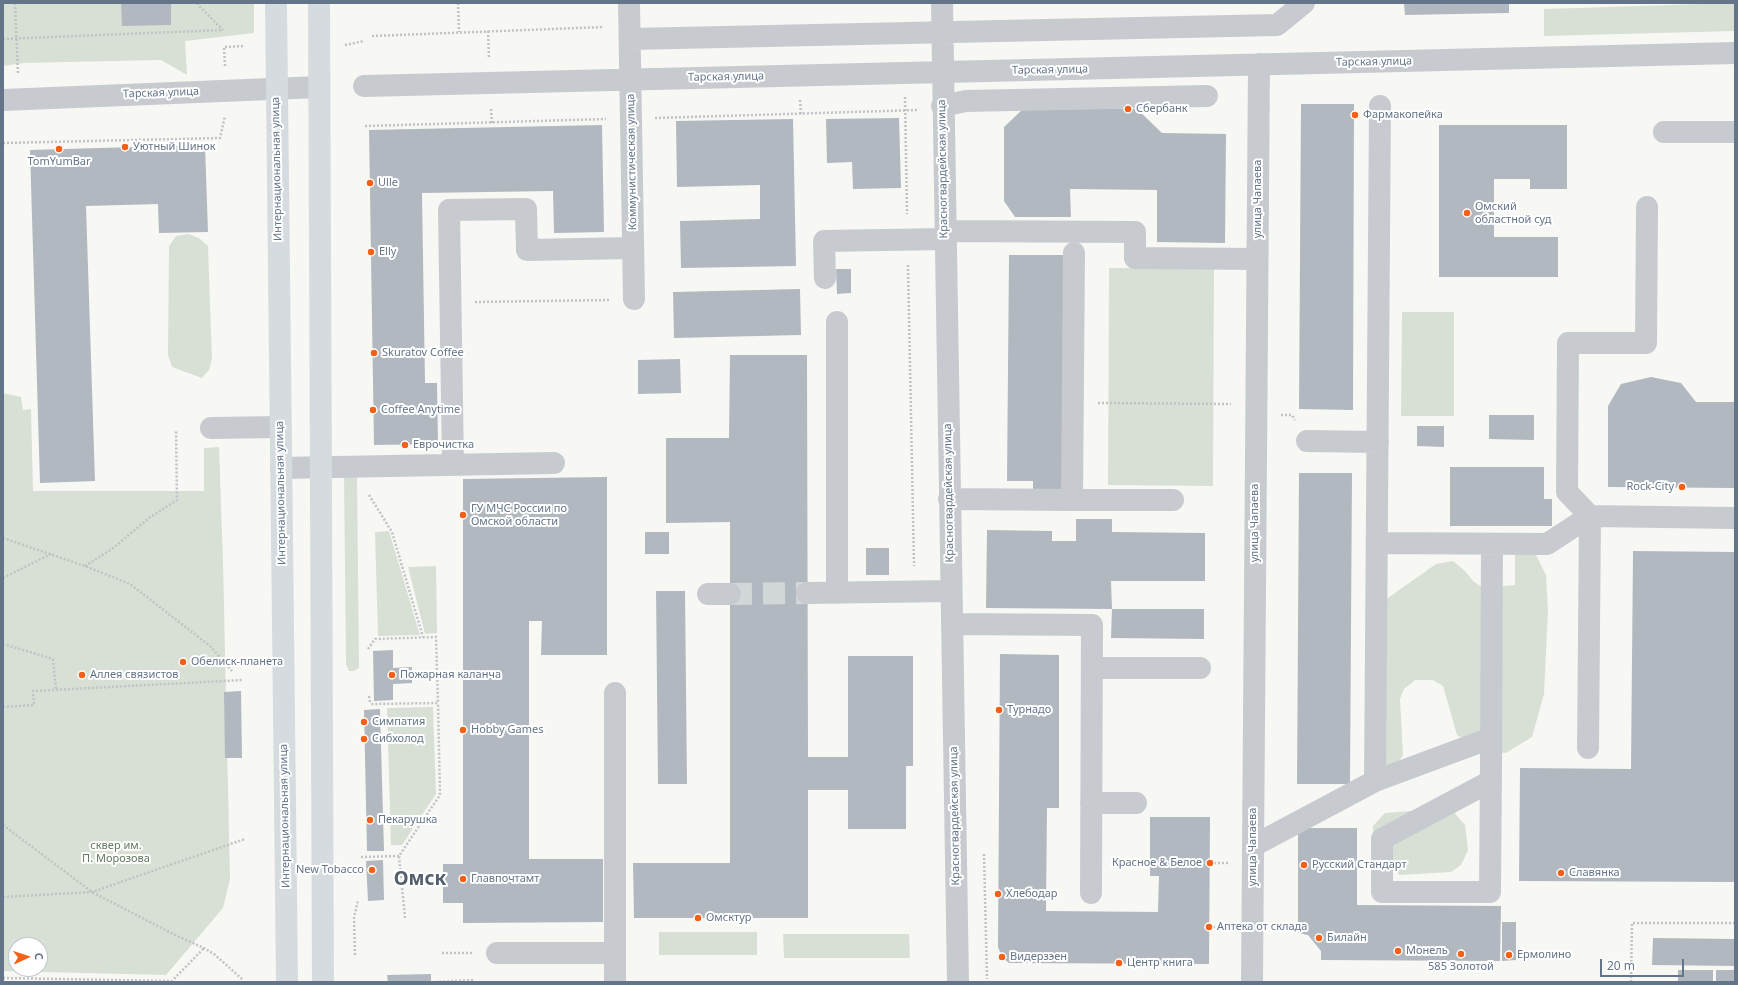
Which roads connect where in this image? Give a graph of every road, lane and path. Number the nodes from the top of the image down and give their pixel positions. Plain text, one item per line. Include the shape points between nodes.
1 (15, 3) edge
2 (276, 3) edge
3 (319, 3) edge
4 (458, 3) edge
5 (629, 3) edge
6 (942, 3) edge
7 (1304, 3) edge
8 (197, 4) edge
9 (459, 32) junction
10 (630, 32) junction
11 (942, 32) junction
12 (372, 36) dead end
13 (3, 39) edge
14 (16, 39) junction
15 (364, 41) dead end
16 (345, 45) dead end
17 (244, 46) dead end
18 (1735, 53) edge
19 (1259, 64) junction
20 (225, 70) dead end
21 (942, 72) junction
22 (904, 73) junction
23 (631, 80) junction
24 (364, 86) dead end
25 (276, 88) junction
26 (319, 88) junction
27 (1207, 96) dead end
28 (11, 100) edge
29 (942, 106) junction
30 (1380, 106) dead end
31 (225, 114) dead end
32 (1664, 132) dead end
33 (1735, 132) edge
34 (3, 143) edge
35 (1647, 207) dead end
36 (945, 235) junction
37 (908, 240) junction
38 (633, 248) junction
39 (1074, 253) dead end
40 (1257, 259) junction
41 (825, 278) dead end
42 (634, 299) joint
43 (451, 302) junction
44 (837, 322) dead end
45 (1073, 403) junction
46 (1256, 404) junction
47 (280, 427) junction
48 (211, 428) dead end
49 (176, 430) dead end
50 (1307, 441) dead end
51 (1378, 442) junction
52 (554, 463) dead end
53 (453, 465) junction
54 (281, 468) junction
55 (322, 468) junction
56 (369, 496) dead end
57 (949, 499) junction
58 (1072, 500) junction
59 (1173, 500) dead end
60 (1590, 516) junction
61 (1735, 518) edge
62 (3, 538) edge
63 (1377, 543) junction
64 (1492, 544) junction
65 (52, 554) junction
66 (85, 566) junction
67 (3, 578) edge
68 (915, 591) junction
69 (951, 591) junction
70 (808, 593) tunnel mouth
71 (837, 593) junction
72 (708, 594) dead end
73 (730, 594) tunnel mouth
74 (952, 624) junction
75 (423, 637) junction
76 (3, 644) edge
77 (368, 649) dead end
78 (1092, 668) junction
79 (1200, 668) dead end
80 (232, 671) dead end
81 (243, 680) dead end
82 (56, 690) junction
83 (615, 693) dead end
84 (369, 696) dead end
85 (438, 703) junction
86 (3, 707) edge
87 (1491, 738) junction
88 (1588, 748) dead end
89 (1375, 781) junction
90 (1490, 781) junction
91 (1091, 803) junction
92 (1136, 803) dead end
93 (3, 824) edge
94 (246, 839) dead end
95 (1253, 846) junction
96 (399, 856) junction
97 (361, 858) dead end
98 (1210, 863) dead end
99 (1232, 863) dead end
100 (92, 892) junction
101 (1091, 893) dead end
102 (3, 897) edge
103 (358, 900) dead end
104 (405, 918) dead end
105 (1735, 923) edge
106 (1209, 927) dead end
107 (1231, 927) dead end
108 (204, 948) junction
109 (442, 953) dead end
110 (497, 953) joint
111 (615, 953) junction
112 (355, 955) dead end
113 (3, 978) edge
114 (242, 979) dead end
115 (474, 980) dead end
116 (287, 982) edge
117 (323, 982) edge
118 (435, 982) edge
119 (615, 982) edge
120 (958, 982) edge
121 (1252, 982) edge
122 (1631, 982) edge

1 - 14 path
2 - 25 main road, Интернациональная улица
3 - 26 main road
4 - 9 path
5 - 10 street, Коммунистическая улица
6 - 11 street, Красногвардейская улица
7 - 11 street via 1277,25
8 - 14 path via 223,30
9 - 10 path
9 - 12 path
10 - 11 street
10 - 23 street, Коммунистическая улица
11 - 21 street, Красногвардейская улица
13 - 14 path
14 - 28 path
15 - 16 path
17 - 20 path via 224,47
18 - 19 street, Тарская улица
19 - 21 street, Тарская улица
19 - 40 street, улица Чапаева
21 - 22 street, Тарская улица
21 - 29 street, Красногвардейская улица
22 - 23 street, Тарская улица
22 - 37 path
23 - 24 street, Тарская улица
23 - 38 street, Коммунистическая улица
25 - 26 street, Тарская улица
25 - 28 street, Тарская улица
25 - 47 main road, Интернациональная улица
26 - 55 main road
27 - 29 street via 966,101
29 - 36 street, Красногвардейская улица
30 - 51 street
31 - 34 path via 220,138
32 - 33 street
35 - 60 street via 1646,343 1568,343 1567,492
36 - 37 street
36 - 40 street via 1135,232 1135,258
36 - 57 street, Красногвардейская улица
37 - 41 street via 824,241
37 - 68 path
38 - 42 street, Коммунистическая улица
38 - 43 street via 527,250 526,209 449,210
39 - 45 street
40 - 46 street, улица Чапаева
42 - 43 path
43 - 53 street
44 - 71 street
45 - 46 path
45 - 58 street
46 - 95 street, улица Чапаева
47 - 48 street
47 - 54 main road, Интернациональная улица
49 - 66 path via 177,500
50 - 51 street
51 - 63 street
52 - 53 street
53 - 55 street
54 - 55 street
54 - 116 main road, Интернациональная улица
55 - 117 main road
56 - 75 path via 392,532
57 - 58 street
57 - 69 street, Красногвардейская улица
58 - 59 street
60 - 61 street
60 - 64 street via 1547,544
60 - 88 street
62 - 65 path
63 - 64 street
63 - 89 street
64 - 87 street
65 - 66 path
65 - 67 path
66 - 80 path via 130,584 210,646
68 - 69 street
68 - 71 street
69 - 74 street, Красногвардейская улица
70 - 71 street
72 - 73 street
74 - 78 street via 1092,625
74 - 120 street, Красногвардейская улица
75 - 77 path via 375,639
75 - 85 path via 436,637
76 - 82 path via 53,659
78 - 79 street
78 - 91 street
81 - 82 path
82 - 86 path via 33,692 34,705
83 - 111 street
84 - 85 path via 370,703
85 - 96 path via 440,795
87 - 89 street
87 - 90 street
89 - 95 street
90 - 90 street via 1490,892 1382,892 1382,839
91 - 92 street
91 - 101 street
93 - 100 path
94 - 100 path
95 - 121 street, улица Чапаева
96 - 97 path
96 - 104 path
98 - 99 path
100 - 102 path
100 - 108 path
103 - 112 path via 354,918
105 - 122 path via 1632,923
106 - 107 path
108 - 113 path via 172,981
108 - 114 path
109 - 110 path
110 - 111 street
111 - 119 street
115 - 118 path

